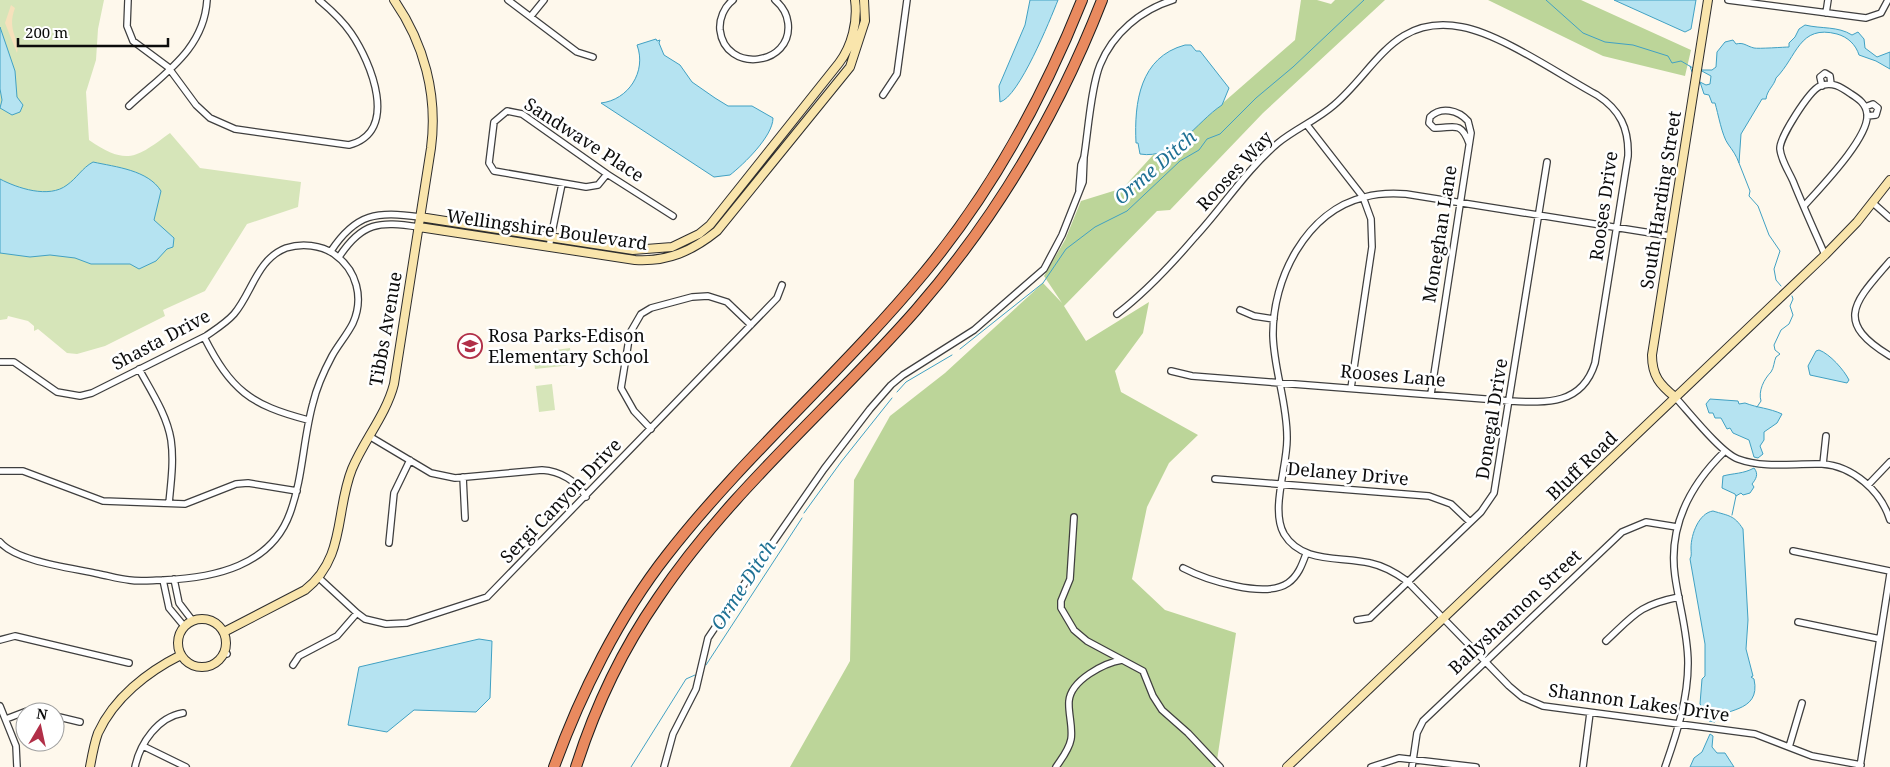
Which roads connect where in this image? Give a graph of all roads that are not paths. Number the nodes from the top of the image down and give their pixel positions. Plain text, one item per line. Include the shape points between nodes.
1 (128, 0) edge
2 (207, 0) edge
3 (319, 0) edge
4 (394, 0) edge
5 (508, 0) edge
6 (544, 0) edge
7 (733, 0) edge
8 (855, 0) edge
9 (864, 0) edge
10 (907, 0) edge
11 (1082, 0) edge
12 (1102, 0) edge
13 (1174, 0) edge
14 (1708, 0) edge
15 (1728, 0) edge
16 (1828, 0) edge
17 (1888, 0) edge
18 (778, 1) edge
19 (1826, 13) junction
20 (530, 16) junction
21 (1462, 27) joint
22 (593, 57) dead end
23 (169, 69) junction
24 (1831, 84) junction
25 (1822, 86) junction
26 (883, 95) dead end
27 (129, 106) dead end
28 (1865, 107) junction
29 (1867, 116) junction
30 (1307, 125) junction
31 (1469, 143) junction
32 (1547, 162) dead end
33 (607, 174) junction
34 (1890, 180) edge
35 (562, 184) junction
36 (1363, 197) junction
37 (1460, 202) junction
38 (1873, 203) junction
39 (1804, 206) junction
40 (1538, 214) junction
41 (673, 216) dead end
42 (420, 218) junction
43 (1890, 218) edge
44 (419, 227) junction
45 (1618, 228) junction
46 (1670, 236) junction
47 (551, 238) junction
48 (549, 247) junction
49 (331, 252) junction
50 (1825, 255) junction
51 (339, 257) junction
52 (1890, 261) edge
53 (782, 286) dead end
54 (1240, 310) dead end
55 (1117, 314) dead end
56 (1274, 318) junction
57 (751, 326) junction
58 (204, 337) junction
59 (1890, 356) edge
60 (0, 362) edge
61 (1595, 363) joint
62 (139, 369) junction
63 (1171, 371) dead end
64 (1281, 383) junction
65 (1351, 388) junction
66 (1431, 394) junction
67 (1675, 398) junction
68 (1510, 401) junction
69 (308, 420) junction
70 (651, 429) junction
71 (369, 436) junction
72 (1826, 436) dead end
73 (1725, 451) junction
74 (410, 460) junction
75 (1890, 462) edge
76 (1823, 464) junction
77 (0, 472) edge
78 (463, 477) junction
79 (1216, 479) dead end
80 (1282, 484) junction
81 (1868, 485) junction
82 (297, 491) junction
83 (586, 497) junction
84 (169, 503) junction
85 (465, 518) dead end
86 (1074, 518) dead end
87 (1890, 520) edge
88 (1470, 522) junction
89 (1677, 527) junction
90 (389, 543) dead end
91 (2, 544) edge
92 (1793, 551) dead end
93 (1306, 554) junction
94 (1183, 568) dead end
95 (1890, 570) edge
96 (1890, 574) edge
97 (318, 577) junction
98 (174, 579) junction
99 (163, 580) junction
100 (1407, 581) junction
101 (1679, 597) junction
102 (357, 613) junction
103 (1444, 618) junction
104 (192, 620) junction
105 (1358, 620) dead end
106 (1798, 622) dead end
107 (184, 626) junction
108 (224, 632) junction
109 (3, 638) edge
110 (1880, 639) junction
111 (1606, 641) dead end
112 (181, 655) junction
113 (1122, 660) junction
114 (1486, 661) junction
115 (128, 663) dead end
116 (293, 665) dead end
117 (1802, 702) dead end
118 (0, 706) edge
119 (1590, 712) junction
120 (183, 713) dead end
121 (15, 716) edge
122 (65, 718) edge
123 (6, 719) junction
124 (80, 722) dead end
125 (1680, 724) junction
126 (143, 746) junction
127 (1788, 746) junction
128 (1413, 759) junction
129 (1860, 766) edge
130 (17, 767) edge
131 (90, 767) edge
132 (135, 767) edge
133 (186, 767) edge
134 (554, 767) edge
135 (576, 767) edge
136 (664, 767) edge
137 (1056, 767) edge
138 (1220, 767) edge
139 (1287, 767) edge
140 (1371, 767) edge
141 (1412, 767) edge
142 (1476, 767) edge
143 (1583, 767) edge
144 (1666, 767) edge

1 - 23 street via 127,26 131,37
2 - 23 street via 198,37
3 - 23 street via 351,34 369,68 375,88 378,112 373,128 354,144 342,145 216,122 201,110
4 - 42 street, Tibbs Avenue via 418,44 431,94 432,138
5 - 20 street
6 - 20 street
7 - 18 street via 721,19 721,37 738,57 756,61 775,54 787,35 788,20
8 - 47 street, Wellingshire Boulevard via 851,41 843,58 699,234 672,247 644,250
9 - 48 street, Wellingshire Boulevard via 865,21 850,67 717,231 701,244 683,254 648,261
10 - 26 street via 897,74
11 - 134 highway via 1059,57 1031,112 991,180 951,238 910,290 693,523 642,590 587,690
12 - 135 highway via 1054,108 986,222 916,310 714,525 676,573 617,665
13 - 136 street via 1153,8 1132,22 1109,49 1097,74 1085,154 1079,173 1079,190 1049,260 1037,276 987,320 899,378 855,427 711,633 703,653 696,689 674,732
14 - 46 street, South Harding Street
15 - 19 street
16 - 19 street
17 - 19 street via 1881,13 1866,18
20 - 22 street via 577,52
21 - 30 street, Rooses Way via 1427,28 1395,40 1336,104
21 - 45 street, Rooses Drive via 1508,45 1597,95 1619,115 1628,141
23 - 27 street
24 - 25 street
24 - 25 street via 1830,76 1825,73 1820,77
24 - 28 street via 1838,85
25 - 39 street via 1812,94 1781,143 1782,156
28 - 29 street
28 - 29 street via 1873,104 1878,108 1876,115
29 - 39 street via 1865,127 1848,154
30 - 36 street
30 - 55 street, Rooses Way via 1277,144 1237,186 1195,238 1139,297
31 - 31 street, Moneghan Lane via 1460,128 1450,125 1434,128 1429,123 1430,117 1447,110 1464,116 1470,126
31 - 37 street, Moneghan Lane
32 - 40 street, Donegal Drive
33 - 35 street via 593,187
33 - 35 street, Sandwave Place via 522,114 511,110 502,113 494,122 489,158 491,169 502,174
33 - 41 street, Sandwave Place
34 - 38 street, Bluff Road
35 - 47 street
36 - 37 street via 1406,194
36 - 56 street via 1328,214 1305,237 1284,275
36 - 65 street via 1371,219 1372,240
37 - 40 street
37 - 66 street, Moneghan Lane
38 - 43 street
38 - 50 street, Bluff Road
39 - 50 street
40 - 45 street
40 - 68 street, Donegal Drive
42 - 44 street, Tibbs Avenue
42 - 47 street, Wellingshire Boulevard
42 - 49 street, Wellingshire Boulevard via 391,213 370,216 345,232
44 - 48 street, Wellingshire Boulevard
44 - 51 street, Wellingshire Boulevard via 389,223 373,226 353,237
44 - 71 street, Tibbs Avenue via 394,384
45 - 46 street
45 - 61 street, Rooses Drive
46 - 67 street, South Harding Street via 1652,364 1656,379
47 - 48 street
49 - 51 street, Shasta Drive
49 - 58 street, Shasta Drive via 303,245 275,254 260,270 233,314
50 - 67 street, Bluff Road
51 - 69 street via 356,282 357,311 323,374
52 - 59 street via 1859,300 1855,314 1857,325 1868,342
53 - 57 street, Sergi Canyon Drive via 777,298
54 - 56 street via 1254,316
56 - 64 street via 1274,356
57 - 70 street, Sergi Canyon Drive
57 - 70 street via 727,302 708,296 650,308 640,314 630,333 621,388 634,411
58 - 62 street, Shasta Drive
58 - 69 street via 223,370 248,396 278,412
60 - 62 street, Shasta Drive via 14,362 47,388 68,395 92,393
61 - 68 street, Rooses Lane via 1584,384 1568,397 1541,403
62 - 84 street via 163,414 171,439
63 - 64 street, Rooses Lane via 1192,376
64 - 65 street, Rooses Lane
64 - 80 street via 1287,438
65 - 66 street, Rooses Lane
66 - 68 street, Rooses Lane
67 - 73 street
67 - 103 street, Bluff Road
68 - 88 street, Donegal Drive via 1496,488 1487,506
69 - 82 street
70 - 83 street, Sergi Canyon Drive
71 - 74 street
71 - 97 street, Tibbs Avenue via 351,473 336,544
72 - 76 street
73 - 76 street via 1739,460 1769,465
73 - 89 street via 1694,486 1683,506
74 - 78 street via 431,473
74 - 90 street via 394,493
75 - 81 street
76 - 81 street via 1843,469
77 - 84 street via 23,471 103,501
78 - 83 street via 553,470 565,476
78 - 85 street
79 - 80 street, Delaney Drive
80 - 88 street, Delaney Drive via 1429,496 1451,504
80 - 93 street via 1278,509 1280,526 1293,545
81 - 87 street via 1881,500
82 - 84 street via 236,484 185,504
82 - 98 street via 278,536 251,558 216,575
83 - 102 street, Sergi Canyon Drive via 494,591 478,602 396,625 375,622
86 - 113 street via 1070,579 1061,608 1074,630
88 - 100 street, Donegal Drive
89 - 101 street via 1674,560
89 - 114 street, Ballyshannon Street via 1646,522 1622,532
91 - 99 street via 40,560 131,581
92 - 95 street
93 - 94 street via 1295,578 1279,588 1214,582
93 - 100 street, Shannon Lakes Drive via 1373,563
96 - 110 street
97 - 102 street, Sergi Canyon Drive
97 - 108 street, Tibbs Avenue via 305,590
98 - 99 street
98 - 104 street via 179,603
99 - 107 street via 169,608
100 - 103 street, Shannon Lakes Drive
100 - 105 street, Donegal Drive via 1370,618
101 - 111 street via 1645,606
101 - 125 street via 1688,662
102 - 116 street via 337,636 300,656
103 - 114 street, Shannon Lakes Drive
103 - 139 street, Bluff Road
104 - 107 street
104 - 108 street via 214,621
106 - 110 street
107 - 112 street via 178,640
108 - 112 street via 225,654 216,662 204,667 191,664
109 - 115 street via 21,638
110 - 129 street
112 - 131 street via 132,688 115,706 98,735
113 - 137 street via 1104,666 1074,686 1069,702 1071,738
113 - 138 street via 1143,670 1162,710
114 - 119 street, Shannon Lakes Drive via 1509,686 1532,702
114 - 128 street, Ballyshannon Street via 1423,720 1417,733
117 - 127 street
118 - 123 street
119 - 125 street, Shannon Lakes Drive
119 - 143 street
120 - 126 street via 171,715 151,733
121 - 123 street
122 - 124 street
123 - 130 street via 16,746
125 - 127 street, Shannon Lakes Drive via 1755,734
125 - 144 street
126 - 132 street
126 - 133 street
127 - 129 street, Shannon Lakes Drive via 1823,759
128 - 140 street via 1389,760
128 - 141 street, Ballyshannon Street
128 - 142 street

